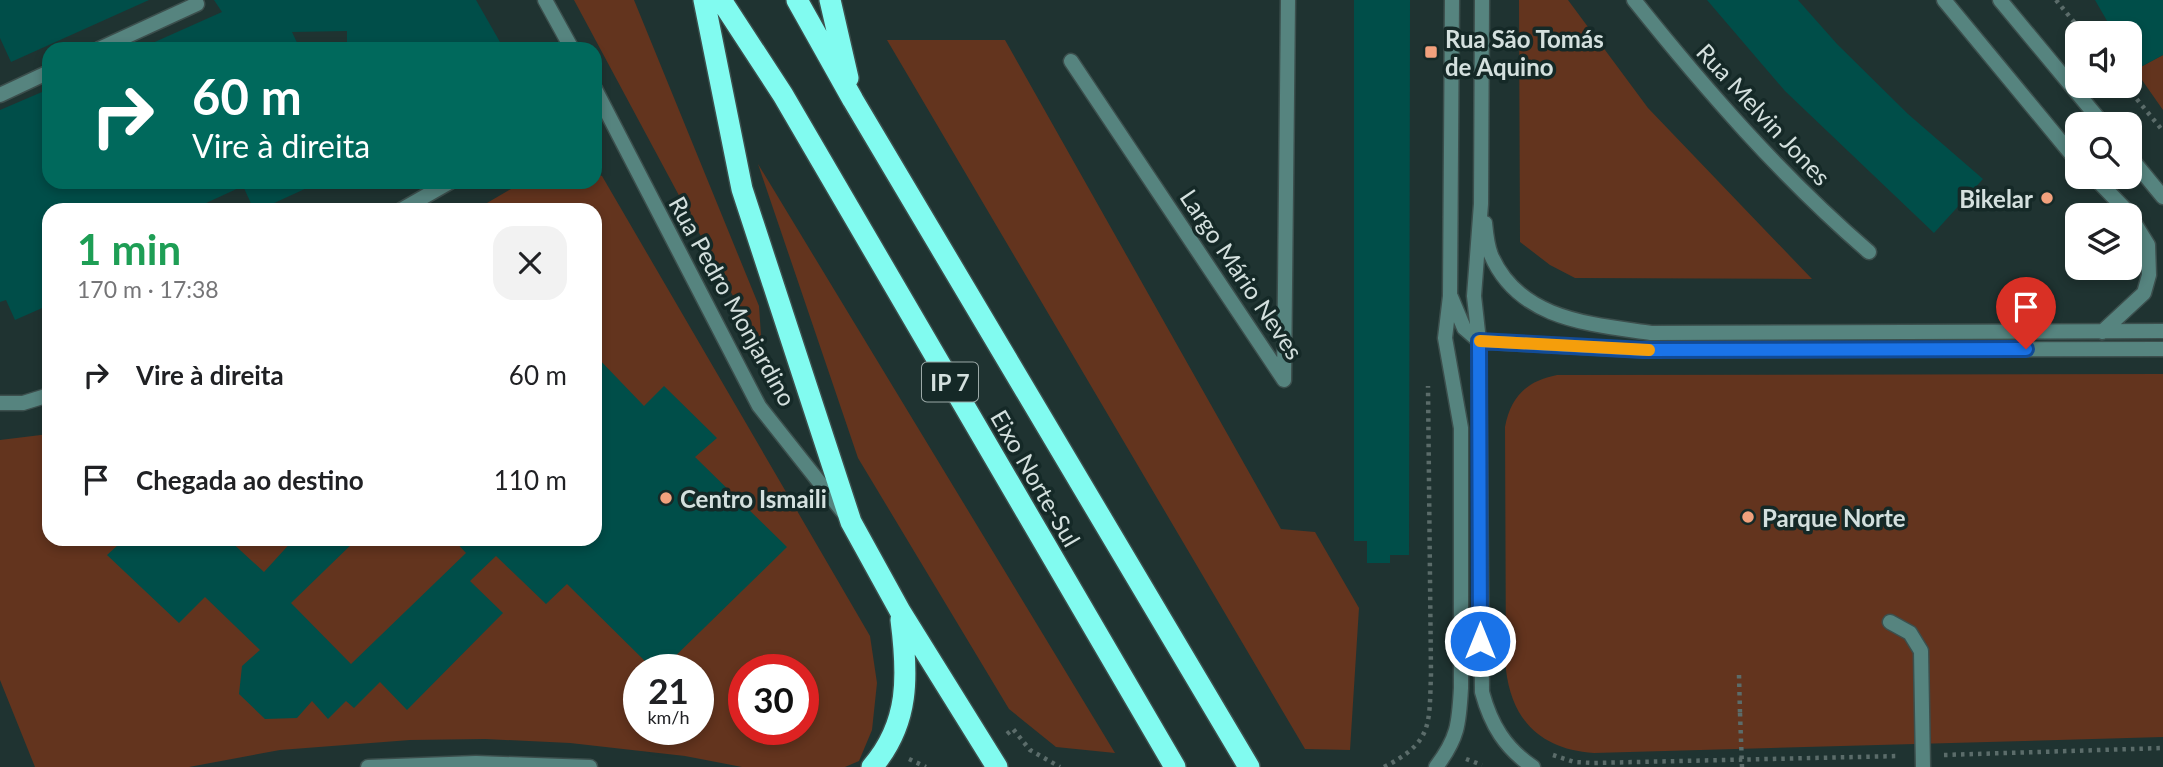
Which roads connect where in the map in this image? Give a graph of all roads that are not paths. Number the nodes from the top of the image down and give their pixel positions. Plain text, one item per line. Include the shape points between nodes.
1 (545, 0) edge
2 (704, 0) edge
3 (721, 0) edge
4 (797, 0) edge
5 (830, 0) edge
6 (1288, 0) edge
7 (1452, 0) edge
8 (1482, 0) edge
9 (1634, 0) edge
10 (1944, 0) edge
11 (2000, 0) edge
12 (197, 4) dead end
13 (114, 42) edge
14 (568, 42) edge
15 (1071, 61) dead end
16 (42, 75) edge
17 (1, 91) edge
18 (853, 100) junction
19 (602, 106) edge
20 (2093, 112) edge
21 (2065, 146) edge
22 (2142, 172) edge
23 (438, 189) edge
24 (2106, 189) edge
25 (2163, 197) edge
26 (413, 203) edge
27 (1481, 204) junction
28 (1868, 251) dead end
29 (1450, 296) junction
30 (2163, 331) edge
31 (2102, 332) junction
32 (1479, 341) junction
33 (2163, 349) edge
34 (42, 397) edge
35 (0, 403) edge
36 (851, 522) junction
37 (900, 611) junction
38 (1890, 622) dead end
39 (1923, 761) edge
40 (368, 767) edge
41 (590, 767) edge
42 (872, 767) edge
43 (997, 767) edge
44 (1175, 767) edge
45 (1249, 767) edge
46 (1436, 767) edge
47 (1533, 767) edge

1 - 14 street
2 - 36 highway via 743,189
3 - 44 highway, Eixo Norte-Sul / IP 7 via 783,95
4 - 18 highway, Eixo Norte-Sul / IP 7
5 - 18 highway
6 - 15 street, Largo Mário Neves via 1284,380
7 - 29 street
8 - 27 street
9 - 28 street, Rua Melvin Jones via 1759,147
10 - 21 street
11 - 20 street
12 - 13 street
16 - 17 street
18 - 45 highway, Eixo Norte-Sul / IP 7
19 - 36 street, Rua Pedro Monjardino via 760,406
22 - 25 street
23 - 26 street
24 - 31 street via 2127,211 2148,245 2149,275 2144,293
27 - 31 street via 1490,253 1505,280 1522,297 1572,321 1651,334
27 - 32 street via 1474,296
29 - 32 street via 1464,328
29 - 46 street via 1445,338 1461,428 1460,701 1455,738
30 - 31 street
32 - 33 street via 1643,350
32 - 47 street via 1482,692 1495,729
34 - 35 street
36 - 37 highway
37 - 42 highway via 906,656 903,709 887,749
37 - 43 highway
38 - 39 street via 1910,633 1921,651
40 - 41 street via 476,763

